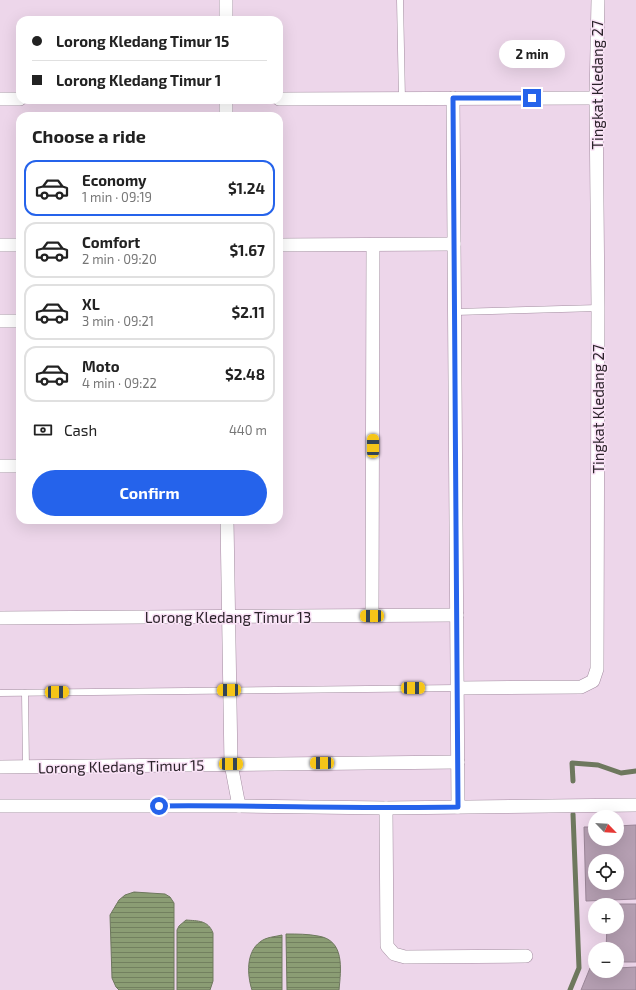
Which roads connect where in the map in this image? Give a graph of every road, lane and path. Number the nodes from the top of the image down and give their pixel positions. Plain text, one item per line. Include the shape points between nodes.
1 (226, 0) edge
2 (400, 0) edge
3 (598, 0) edge
4 (226, 16) edge
5 (453, 98) junction
6 (596, 98) junction
7 (0, 99) edge
8 (16, 99) edge
9 (283, 99) edge
10 (402, 99) junction
11 (454, 244) junction
12 (0, 245) edge
13 (16, 245) edge
14 (283, 245) edge
15 (373, 245) junction
16 (598, 308) junction
17 (454, 312) junction
18 (0, 321) edge
19 (16, 321) edge
20 (0, 466) edge
21 (16, 466) edge
22 (227, 524) edge
23 (457, 615) junction
24 (372, 616) junction
25 (229, 617) junction
26 (0, 618) edge
27 (458, 688) junction
28 (229, 690) junction
29 (0, 693) edge
30 (25, 693) junction
31 (458, 762) junction
32 (231, 764) junction
33 (0, 767) edge
34 (26, 768) junction
35 (636, 805) edge
36 (0, 806) edge
37 (239, 806) junction
38 (458, 807) junction
39 (386, 808) junction
40 (526, 956) dead end

1 - 4 street
2 - 10 lane
3 - 6 street, Tingkat Kledang 27
5 - 6 street
5 - 10 street
5 - 11 street
6 - 16 street, Tingkat Kledang 27
7 - 8 street
9 - 10 street
11 - 15 street
11 - 17 street
12 - 13 street
14 - 15 street
15 - 24 street
16 - 17 lane
16 - 27 street, Tingkat Kledang 27 via 597,669 593,681 581,687
17 - 23 street
18 - 19 street
20 - 21 street
22 - 25 street
23 - 24 street, Lorong Kledang Timur 13
23 - 27 street
24 - 25 street, Lorong Kledang Timur 13
25 - 26 street, Lorong Kledang Timur 13
25 - 28 street
27 - 28 lane
27 - 31 street
28 - 30 lane
28 - 32 street
29 - 30 lane
30 - 34 lane
31 - 32 street, Lorong Kledang Timur 15
31 - 38 street
32 - 34 street, Lorong Kledang Timur 15
32 - 37 street
33 - 34 street, Lorong Kledang Timur 15
35 - 38 street
36 - 37 street
37 - 39 street
38 - 39 street
39 - 40 street via 387,946 394,954 405,957

